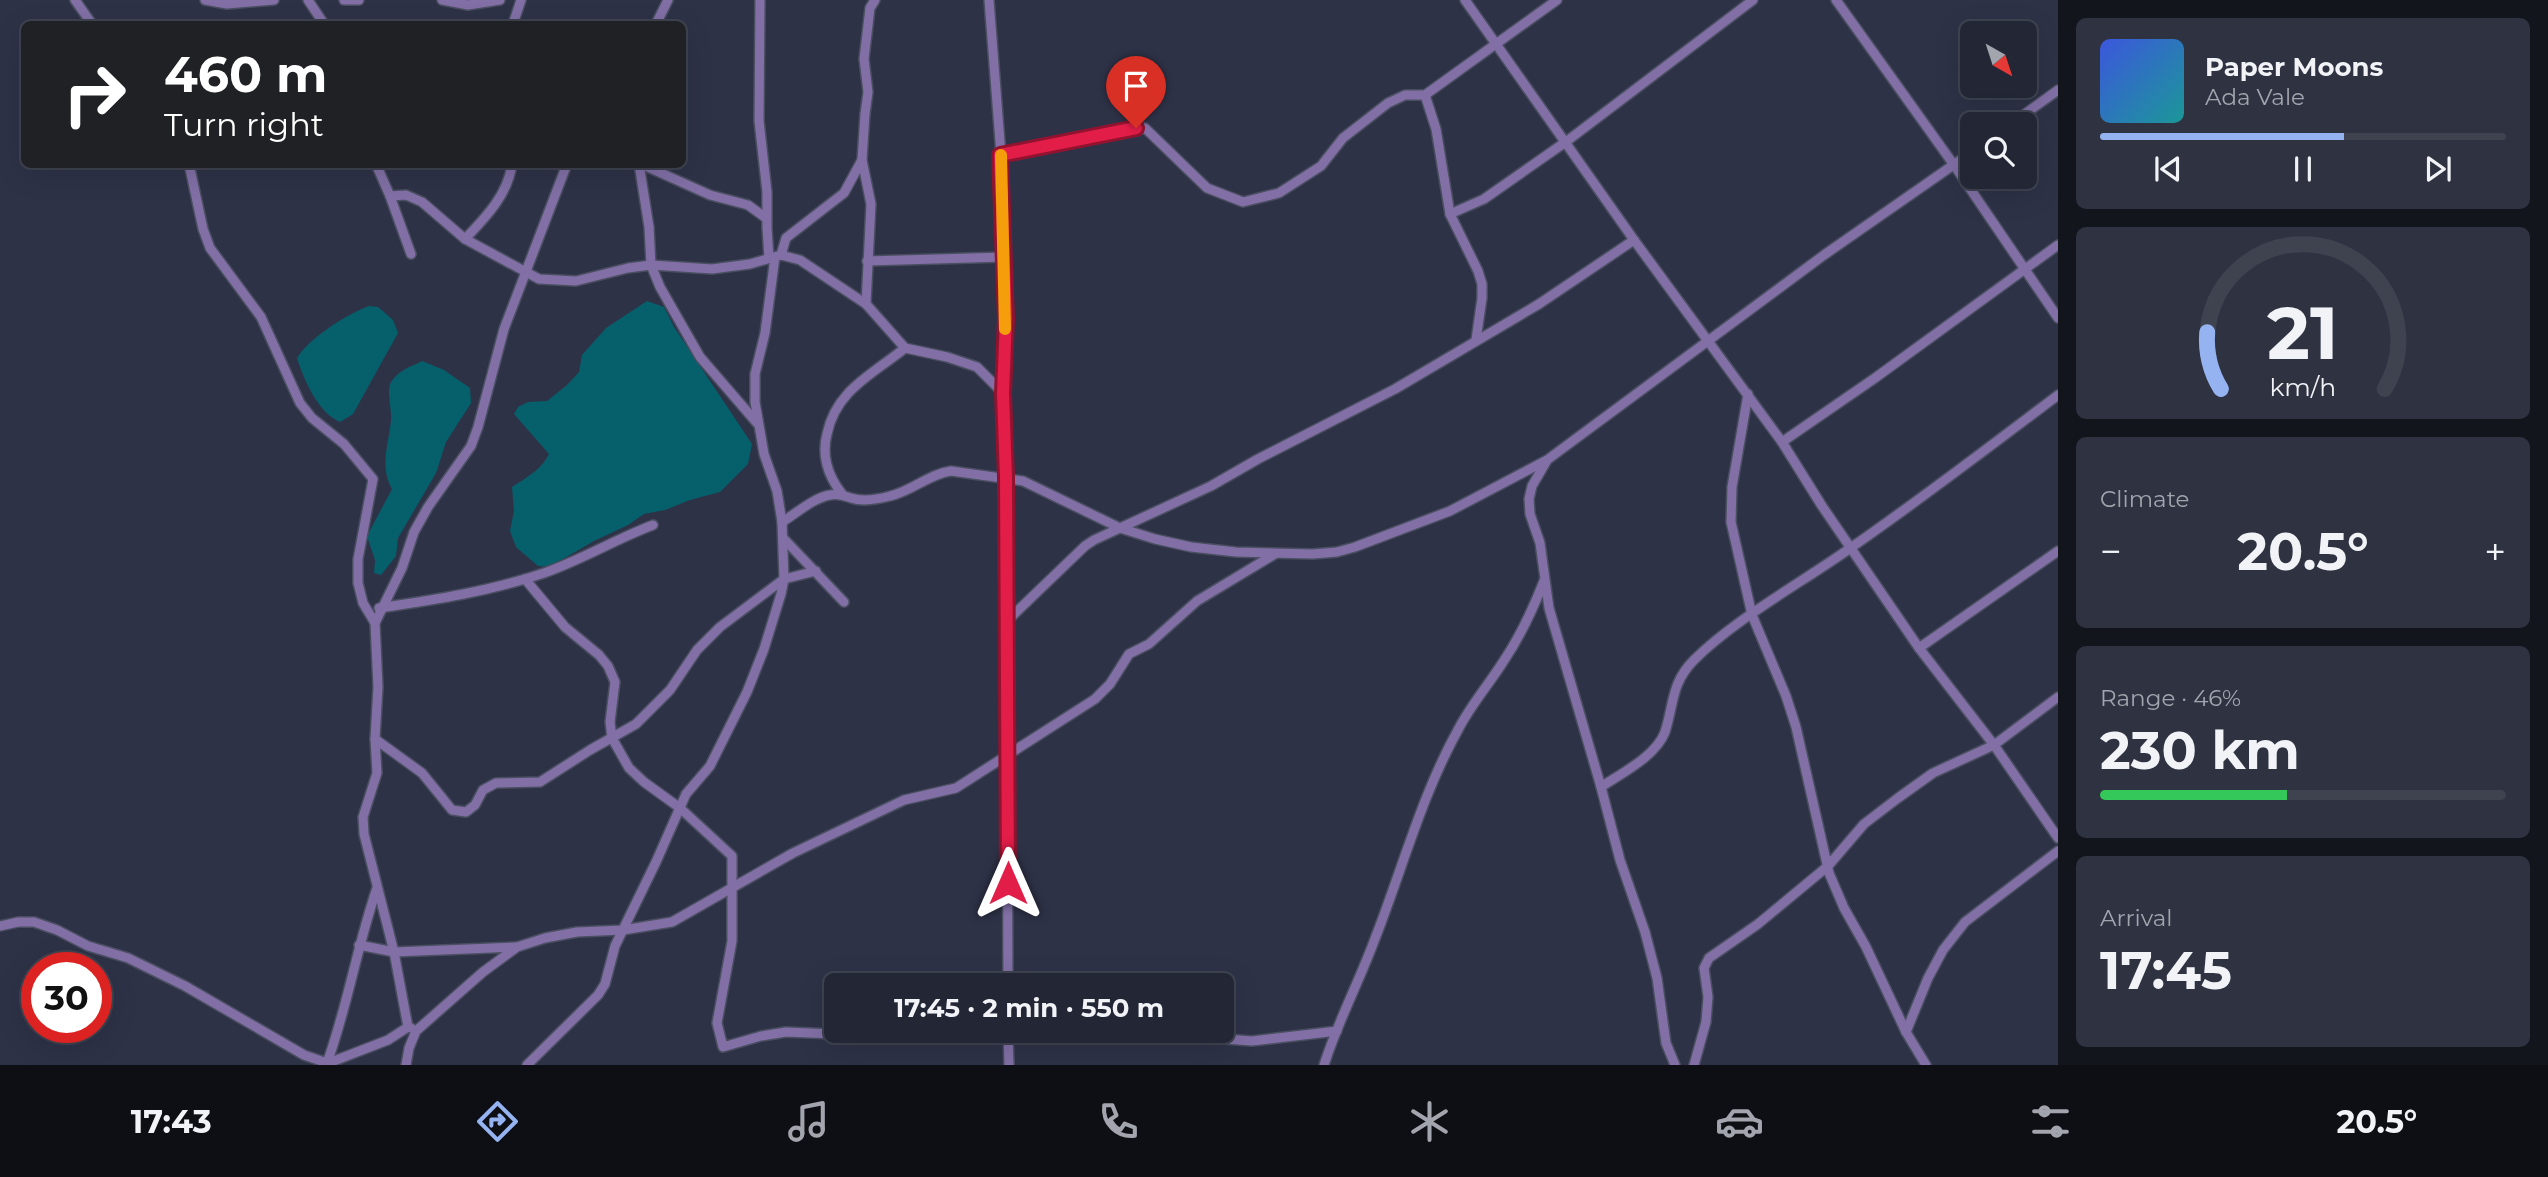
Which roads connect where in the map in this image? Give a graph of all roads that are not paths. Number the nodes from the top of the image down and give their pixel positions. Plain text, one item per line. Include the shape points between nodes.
1 (75, 0) edge
2 (205, 0) edge
3 (274, 0) edge
4 (308, 0) edge
5 (344, 0) edge
6 (359, 0) edge
7 (442, 0) edge
8 (500, 0) edge
9 (521, 0) edge
10 (668, 0) edge
11 (760, 0) edge
12 (875, 0) edge
13 (989, 0) edge
14 (1465, 0) edge
15 (1557, 0) edge
16 (1753, 0) edge
17 (1836, 0) edge
18 (90, 21) edge
19 (322, 21) edge
20 (514, 21) edge
21 (658, 21) edge
22 (1496, 44) junction
23 (2058, 90) edge
24 (1425, 95) junction
25 (2028, 112) edge
26 (1567, 141) junction
27 (1000, 155) junction
28 (862, 160) junction
29 (1960, 161) edge
30 (1954, 165) junction
31 (190, 168) edge
32 (378, 168) edge
33 (511, 168) edge
34 (565, 168) edge
35 (641, 168) edge
36 (649, 168) edge
37 (390, 196) junction
38 (1450, 214) junction
39 (766, 218) junction
40 (465, 239) junction
41 (1634, 240) junction
42 (2058, 245) edge
43 (411, 254) dead end
44 (775, 256) junction
45 (1005, 257) junction
46 (867, 261) junction
47 (651, 265) junction
48 (2024, 269) junction
49 (526, 273) junction
50 (866, 304) junction
51 (2058, 318) edge
52 (1476, 340) junction
53 (1709, 341) junction
54 (905, 348) junction
55 (1003, 393) junction
56 (1748, 394) junction
57 (2058, 395) edge
58 (758, 424) junction
59 (1782, 442) junction
60 (1547, 460) junction
61 (1006, 477) junction
62 (842, 494) junction
63 (782, 522) junction
64 (653, 525) dead end
65 (1121, 528) junction
66 (784, 539) junction
67 (1851, 548) junction
68 (2058, 551) edge
69 (1277, 553) junction
70 (816, 571) junction
71 (525, 579) junction
72 (784, 579) junction
73 (1545, 579) junction
74 (844, 602) dead end
75 (381, 608) junction
76 (367, 610) junction
77 (1752, 615) junction
78 (1007, 621) junction
79 (375, 622) junction
80 (1919, 648) junction
81 (2058, 697) edge
82 (612, 738) junction
83 (375, 739) junction
84 (1994, 745) junction
85 (1008, 754) junction
86 (1601, 786) junction
87 (680, 808) junction
88 (2058, 838) edge
89 (2058, 851) edge
90 (1828, 866) junction
91 (734, 887) junction
92 (377, 888) junction
93 (0, 926) edge
94 (622, 930) junction
95 (359, 945) junction
96 (517, 947) junction
97 (394, 952) junction
98 (1008, 973) edge
99 (412, 1029) junction
100 (1337, 1031) junction
101 (1906, 1032) junction
102 (824, 1033) edge
103 (1234, 1040) edge
104 (1009, 1043) edge
105 (326, 1064) edge
106 (407, 1064) edge
107 (527, 1065) edge
108 (1009, 1065) edge
109 (1324, 1065) edge
110 (1675, 1065) edge
111 (1694, 1065) edge
112 (1926, 1065) edge

1 - 18 street
2 - 3 street via 227,4
4 - 19 street
5 - 6 street
7 - 8 street via 468,5
9 - 20 street
10 - 21 street
11 - 39 street via 759,121
12 - 28 street via 864,59 869,92
13 - 27 street
14 - 22 street
15 - 22 street
16 - 26 street
17 - 30 street
22 - 24 street
22 - 26 street
23 - 25 street
24 - 27 street via 1405,95 1388,103 1343,138 1321,166 1279,193 1251,201 1207,188 1145,128
24 - 38 street via 1439,141
26 - 38 street via 1484,199
26 - 41 street
27 - 45 street
28 - 44 street via 844,193 786,238
28 - 46 street via 871,204
29 - 30 street
30 - 48 street
30 - 53 street
31 - 76 street via 210,248 261,317 300,403 373,479 358,559 358,583
32 - 37 street
33 - 40 street via 494,207
34 - 49 street
35 - 47 street
36 - 39 street via 710,195 748,205
37 - 40 street via 406,195 422,202
37 - 43 street
38 - 52 street via 1482,284
39 - 44 street
40 - 49 street
41 - 52 street
41 - 53 street
42 - 48 street
44 - 47 street via 712,269
44 - 50 street via 811,266
44 - 58 street via 755,374
45 - 46 street
45 - 55 street
46 - 50 street
47 - 49 street via 576,281 539,279
47 - 58 street via 700,357
48 - 51 street
48 - 59 street
49 - 75 street via 504,329 471,446 414,532
50 - 54 street
52 - 65 street via 1384,395
53 - 56 street
53 - 60 street
54 - 55 street via 977,367
54 - 62 street via 835,407 824,459
55 - 61 street
56 - 59 street
56 - 77 street via 1732,487 1731,522
57 - 67 street
58 - 63 street
59 - 67 street
60 - 69 street via 1450,511 1355,547 1313,554
60 - 73 street via 1529,499
61 - 62 street via 941,472 890,496 853,499
61 - 65 street via 1036,486
61 - 78 street
62 - 63 street via 821,498
63 - 66 street
64 - 71 street
65 - 69 street via 1191,547
65 - 78 street via 1085,546
66 - 70 street
66 - 72 street
67 - 77 street
67 - 80 street
68 - 80 street
69 - 85 street via 1197,601 1149,644 1129,654 1105,691
70 - 72 street
70 - 74 street
71 - 75 street
71 - 82 street via 565,627 608,666 615,682
72 - 82 street via 720,627 660,701 636,724
72 - 87 street via 747,692 710,766
73 - 86 street via 1549,608
73 - 100 street via 1505,660 1459,727 1440,766
75 - 76 street
75 - 79 street
76 - 79 street
77 - 86 street via 1693,660 1681,675 1664,734 1653,750
77 - 90 street via 1796,726
78 - 85 street
79 - 83 street
80 - 84 street
81 - 84 street
82 - 83 street via 540,782 496,783 483,790 471,810 461,813 452,810 422,773
82 - 87 street via 636,775
83 - 92 street via 377,773 363,825
84 - 88 street
84 - 90 street via 1933,773 1864,824
85 - 91 street via 956,788 904,800
85 - 98 street
86 - 110 street via 1645,932 1666,1043
87 - 91 street via 732,856
87 - 94 street
89 - 101 street via 1965,922 1943,950
90 - 101 street
90 - 111 street via 1709,958 1704,968 1706,1022
91 - 94 street via 672,922
91 - 102 street via 732,941 717,1023 723,1047 786,1032
92 - 95 street
92 - 97 street
93 - 105 street via 34,922 128,958
94 - 96 street via 577,932
94 - 107 street via 598,995
95 - 97 street
95 - 105 street via 349,997
96 - 97 street
96 - 99 street
97 - 99 street
99 - 105 street
99 - 106 street
100 - 103 street
100 - 109 street
101 - 112 street
104 - 108 street

